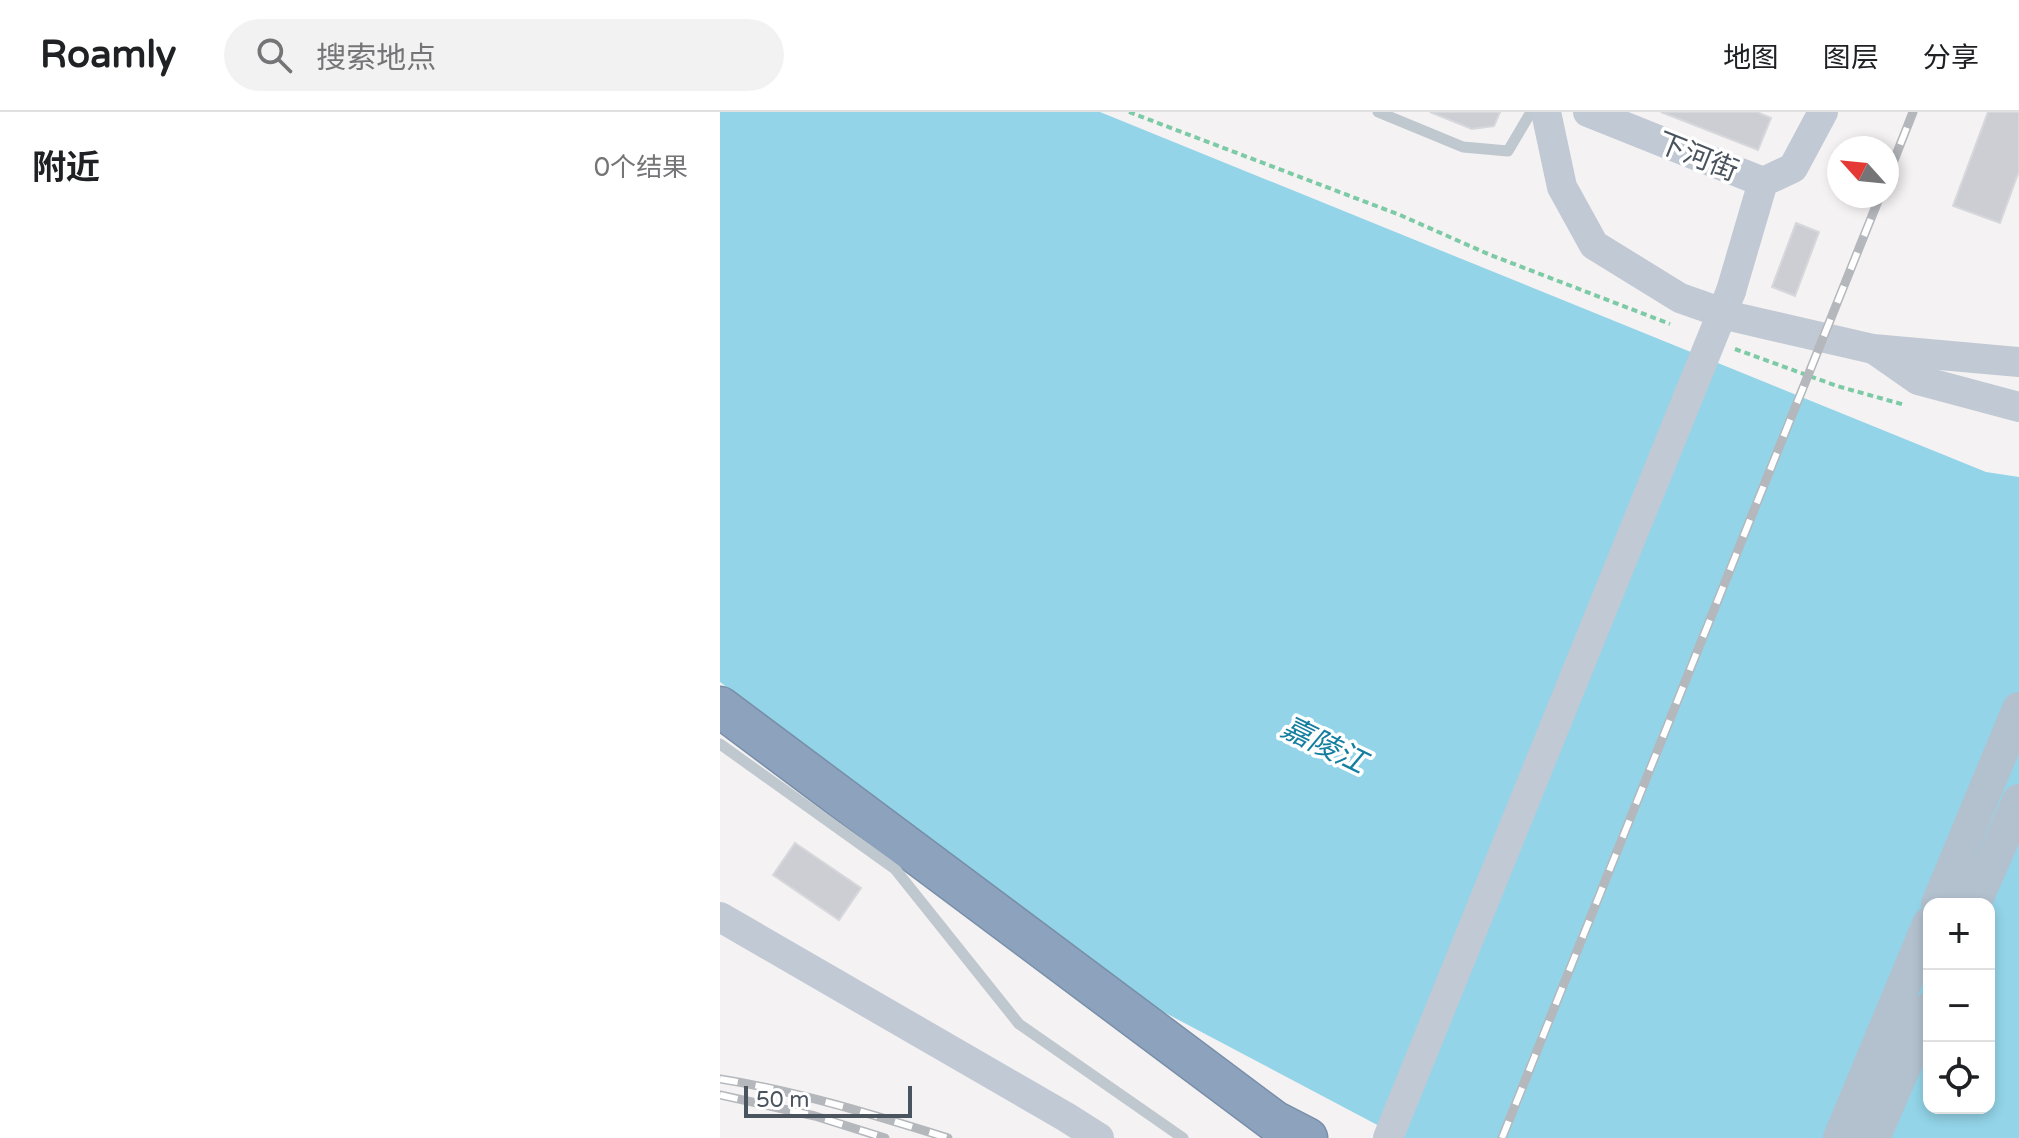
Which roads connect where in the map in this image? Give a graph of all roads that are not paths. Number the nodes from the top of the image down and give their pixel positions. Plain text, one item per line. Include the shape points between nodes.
1 (1378, 112) edge
2 (1531, 112) edge
3 (1546, 112) edge
4 (1588, 112) edge
5 (1823, 112) edge
6 (1763, 182) junction
7 (1873, 349) junction
8 (2019, 362) edge
9 (2019, 407) edge
10 (720, 707) edge
11 (2019, 709) edge
12 (720, 744) edge
13 (2019, 801) edge
14 (1940, 898) edge
15 (1977, 898) edge
16 (720, 917) edge
17 (1923, 938) edge
18 (1923, 1023) edge
19 (1099, 1138) edge
20 (1183, 1138) edge
21 (1307, 1138) edge
22 (1388, 1138) edge
23 (1840, 1138) edge
24 (1873, 1138) edge

1 - 2 lane via 1463,147 1508,151
3 - 7 street via 1562,187 1594,245 1680,298 1734,317
4 - 6 street, 下河街
5 - 6 street via 1793,168
6 - 22 street, bridge via 1731,291
7 - 8 street
7 - 9 street via 1918,380
10 - 21 highway via 1274,1121
11 - 14 main road
12 - 20 lane via 895,869 1019,1024
13 - 15 main road
16 - 19 street
17 - 23 main road
18 - 24 main road

